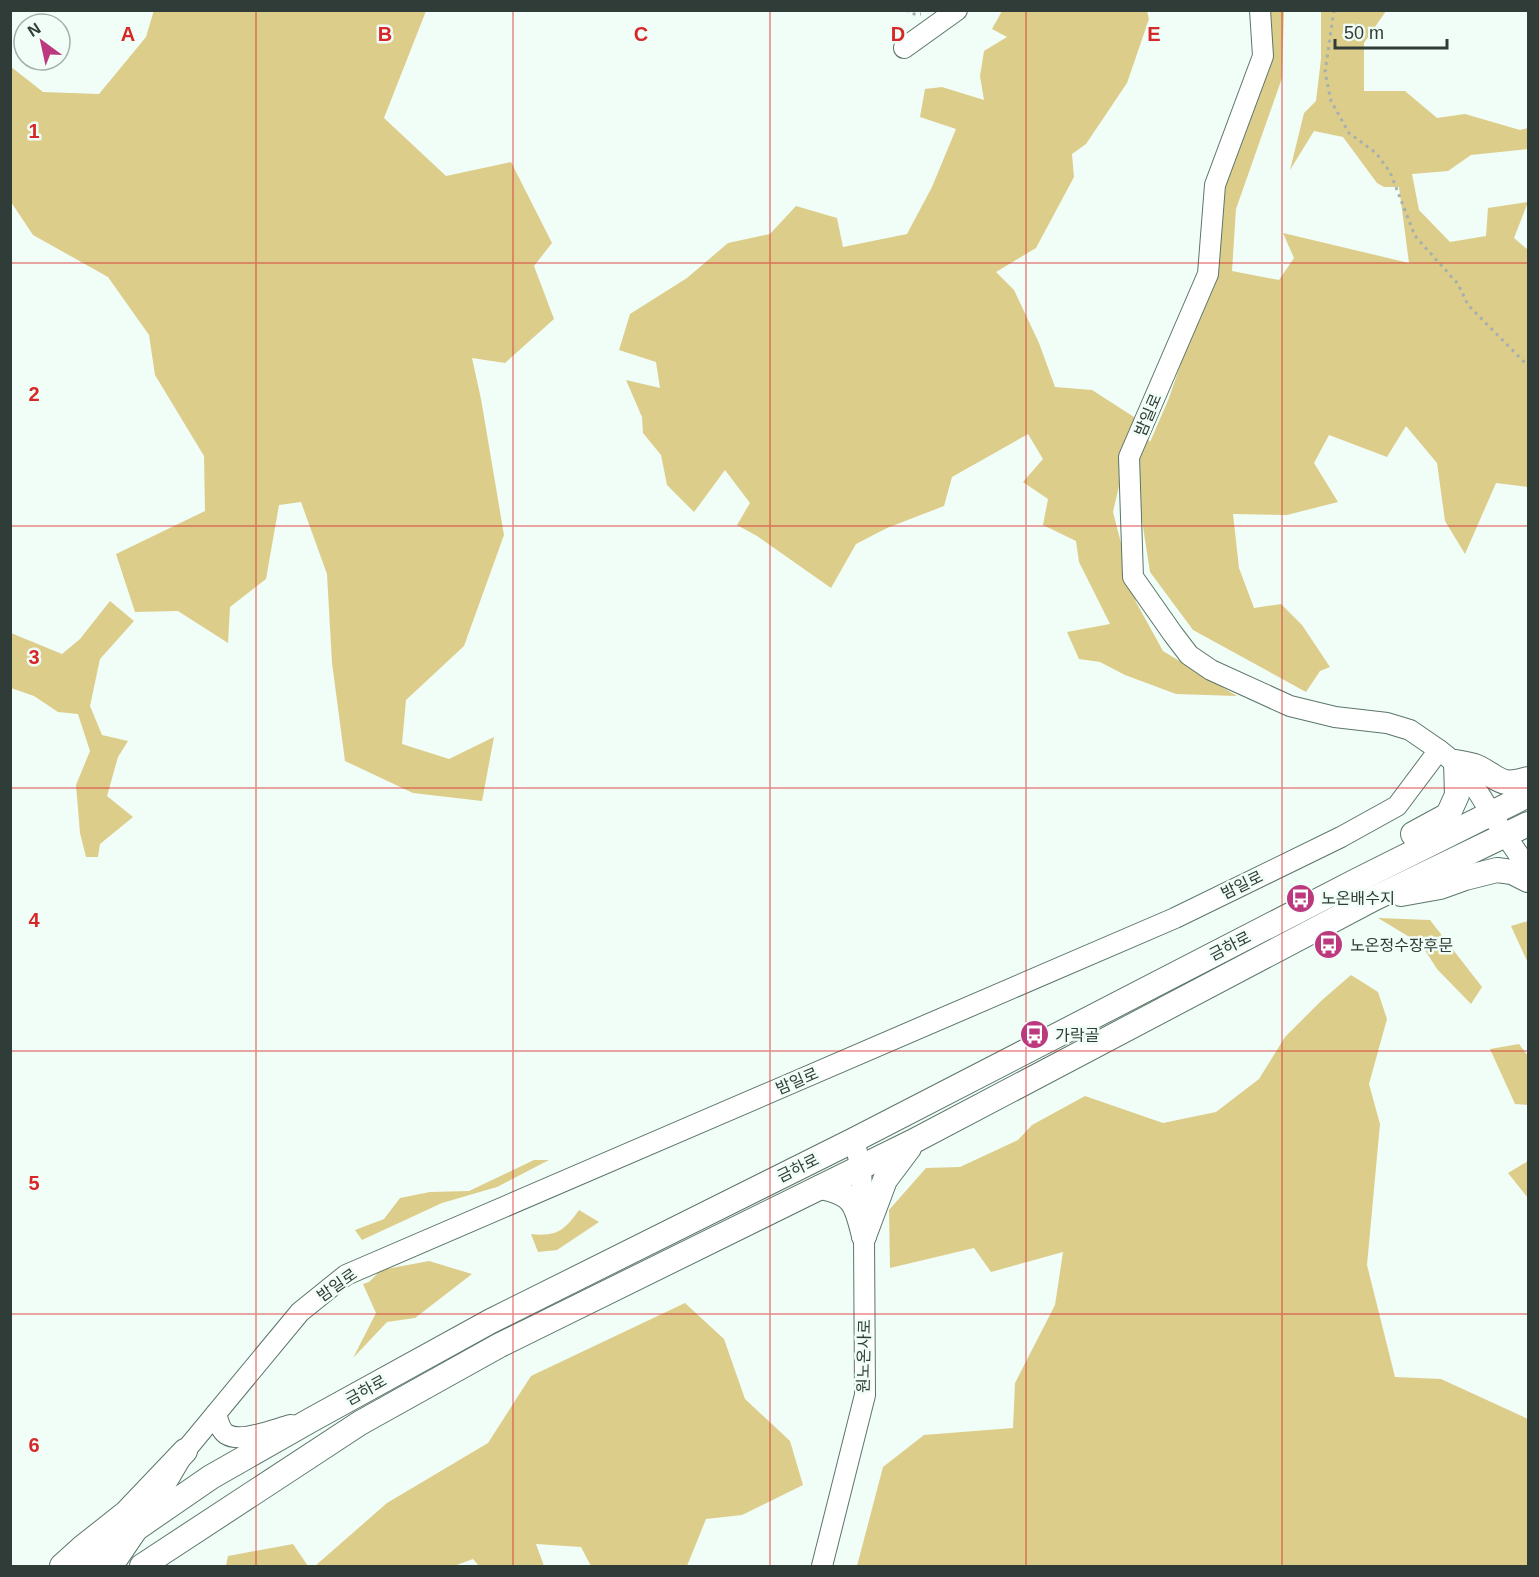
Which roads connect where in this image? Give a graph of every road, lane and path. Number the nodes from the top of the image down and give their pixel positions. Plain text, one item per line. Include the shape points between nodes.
1 (957, 10) edge
2 (1260, 10) edge
3 (1334, 10) edge
4 (904, 48) dead end
5 (1528, 366) edge
6 (1447, 756) junction
7 (1528, 779) edge
8 (1528, 795) edge
9 (1491, 813) junction
10 (1528, 824) edge
11 (1505, 835) junction
12 (1528, 869) edge
13 (1358, 880) junction
14 (1528, 880) edge
15 (1375, 898) junction
16 (855, 1140) junction
17 (912, 1142) junction
18 (861, 1168) junction
19 (821, 1187) junction
20 (864, 1236) junction
21 (216, 1414) junction
22 (310, 1420) junction
23 (184, 1451) junction
24 (140, 1527) junction
25 (62, 1566) edge
26 (82, 1566) edge
27 (112, 1566) edge
28 (142, 1566) edge
29 (822, 1566) edge

1 - 4 street
2 - 6 street, 밤일로 via 1263,56 1215,185 1208,274 1129,457 1133,577 1189,655 1211,670 1290,706 1410,730
3 - 5 path via 1325,72 1331,102 1349,133 1376,153 1390,172 1415,236 1458,284 1468,304
6 - 7 main road via 1476,766 1504,783
6 - 9 street, 밤일로 via 1474,783
6 - 13 main road via 1457,795 1448,815 1396,845
6 - 21 street, 밤일로 via 1397,806 1175,918 346,1275 300,1312
8 - 9 main road, 금하로
9 - 11 street, 밤일로
9 - 13 main road, 금하로
10 - 11 main road, 금하로
11 - 12 street, 밤일로
11 - 15 main road, 금하로
13 - 16 main road, 금하로
14 - 15 main road via 1497,870 1440,887
15 - 17 main road, 금하로
16 - 18 street, 원노온사로
16 - 22 main road, 금하로 via 491,1321
17 - 18 main road, 금하로
17 - 20 main road via 885,1180
18 - 19 main road, 금하로
18 - 20 street, 원노온사로
19 - 20 main road via 847,1196 858,1212
19 - 28 main road, 금하로 via 500,1345 360,1423
20 - 29 street, 원노온사로 via 865,1395
21 - 22 street via 226,1434 245,1438
21 - 23 street, 밤일로
22 - 24 main road, 금하로 via 211,1477
23 - 24 street, 밤일로
23 - 25 main road via 126,1514
24 - 26 main road, 금하로
24 - 27 street, 밤일로

